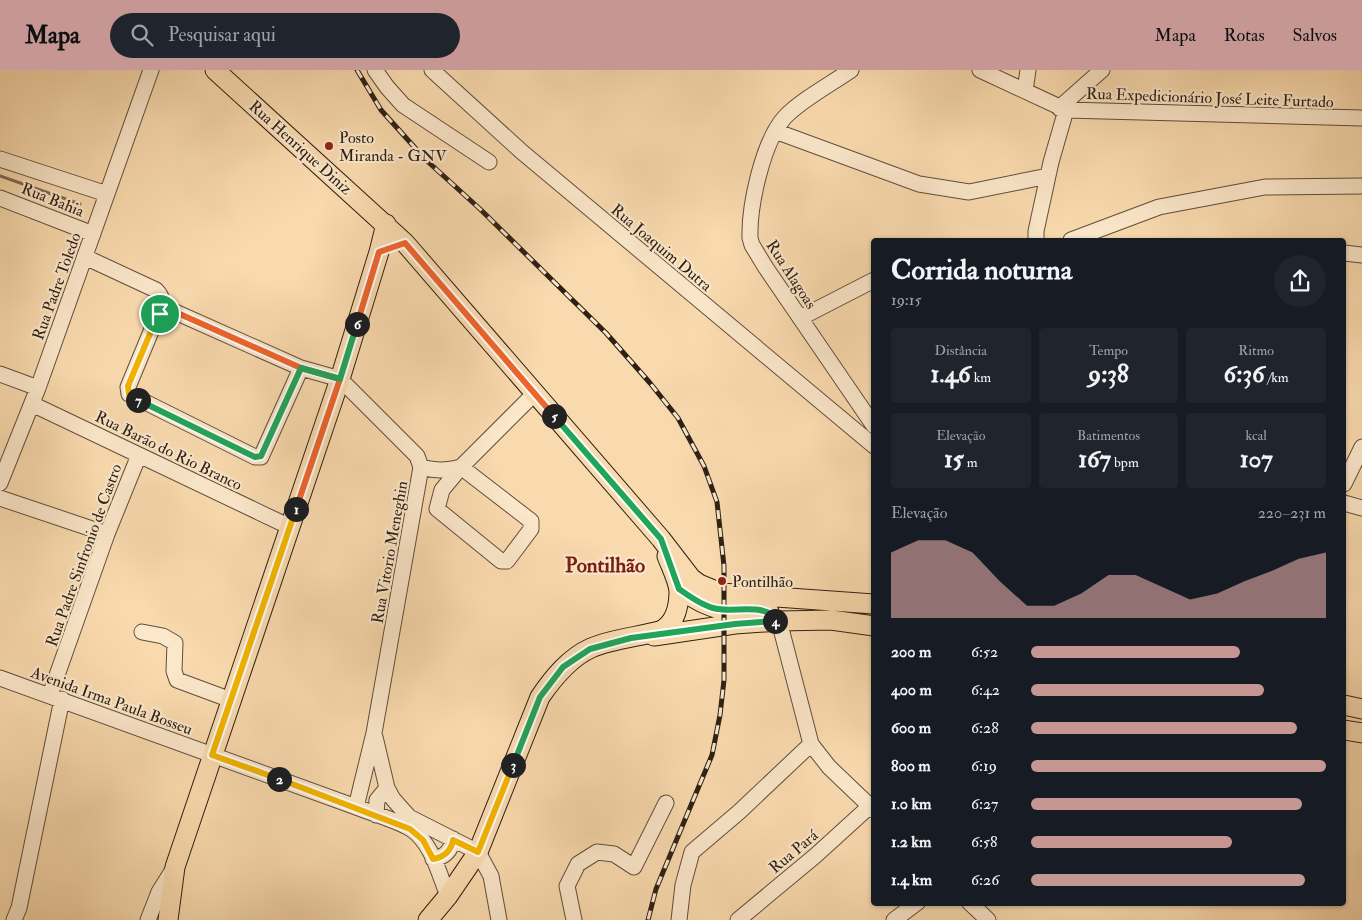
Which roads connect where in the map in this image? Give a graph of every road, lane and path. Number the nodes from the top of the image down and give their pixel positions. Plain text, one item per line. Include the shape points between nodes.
1 (151, 70) edge
2 (215, 70) edge
3 (375, 70) edge
4 (432, 70) edge
5 (851, 70) edge
6 (980, 70) edge
7 (1028, 70) edge
8 (1102, 70) edge
9 (1025, 91) junction
10 (1062, 109) junction
11 (1362, 118) edge
12 (775, 131) junction
13 (0, 159) edge
14 (489, 162) dead end
15 (1048, 176) junction
16 (1362, 186) edge
17 (0, 198) edge
18 (103, 205) junction
19 (386, 224) junction
20 (93, 234) junction
21 (1036, 238) edge
22 (1077, 238) edge
23 (405, 243) junction
24 (379, 252) junction
25 (1346, 253) edge
26 (1362, 255) edge
27 (85, 257) junction
28 (871, 282) edge
29 (160, 314) junction
30 (800, 318) junction
31 (301, 368) junction
32 (0, 374) edge
33 (340, 379) junction
34 (38, 388) junction
35 (535, 393) junction
36 (32, 404) junction
37 (871, 422) edge
38 (871, 443) edge
39 (1362, 447) edge
40 (139, 455) junction
41 (461, 467) junction
42 (421, 469) junction
43 (1346, 480) edge
44 (0, 483) edge
45 (442, 490) junction
46 (0, 498) edge
47 (1346, 504) edge
48 (1362, 508) edge
49 (290, 527) junction
50 (107, 534) junction
51 (661, 539) junction
52 (679, 589) junction
53 (871, 603) edge
54 (779, 621) junction
55 (871, 626) edge
56 (142, 632) dead end
57 (631, 638) junction
58 (0, 678) edge
59 (56, 697) junction
60 (231, 700) junction
61 (1346, 705) edge
62 (1362, 709) edge
63 (1346, 730) edge
64 (374, 733) junction
65 (1362, 733) edge
66 (811, 744) junction
67 (212, 755) junction
68 (386, 788) junction
69 (666, 803) dead end
70 (356, 807) junction
71 (871, 807) edge
72 (871, 809) edge
73 (376, 815) junction
74 (453, 840) junction
75 (478, 852) junction
76 (433, 859) junction
77 (175, 867) junction
78 (448, 896) junction
79 (913, 906) edge
80 (973, 906) edge
81 (14, 920) edge
82 (148, 920) edge
83 (168, 920) edge
84 (428, 920) edge
85 (499, 920) edge
86 (574, 920) edge
87 (679, 920) edge
88 (738, 920) edge
89 (894, 920) edge
90 (988, 920) edge

1 - 18 street, Rua Padre Toledo
2 - 19 main road, Rua Henrique Diniz
3 - 14 street via 403,105
4 - 38 street, Rua Joaquim Dutra via 522,152
5 - 12 street, Rua Alagoas via 792,110
6 - 9 street
7 - 9 street
8 - 10 street
9 - 10 street
10 - 11 street, Rua Expedicionário José Leite Furtado
10 - 15 street
12 - 15 street via 919,184 969,192
12 - 30 street, Rua Alagoas via 757,180 750,238
13 - 18 street
15 - 21 street
16 - 22 street via 1265,187 1159,207
17 - 20 street, Rua Bahia
18 - 20 street, Rua Padre Toledo
19 - 23 main road, Rua Henrique Diniz
19 - 24 main road
20 - 27 street, Rua Padre Toledo
23 - 24 main road
23 - 35 main road, Rua Henrique Diniz
24 - 33 main road
25 - 26 street
27 - 29 street via 156,290 163,301
27 - 34 street, Rua Padre Toledo
28 - 30 street
29 - 31 street via 173,311
29 - 31 street via 128,386 129,394 255,457 264,453
30 - 37 street, Rua Alagoas
31 - 33 street
32 - 34 street
33 - 42 street, Rua Vitorio Meneghin via 417,456
33 - 49 main road
34 - 36 street, Rua Padre Toledo
35 - 41 street
35 - 51 main road, Rua Henrique Diniz
36 - 40 street, Rua Barão do Rio Branco
36 - 44 street, Rua Padre Toledo
39 - 43 street
40 - 49 street, Rua Barão do Rio Branco
40 - 50 street, Rua Padre Sinfronio de Castro
41 - 42 street via 448,471
41 - 45 street
41 - 45 street via 531,521 531,529 507,561 501,561 440,513 437,506
42 - 45 street
42 - 64 street, Rua Vitorio Meneghin
46 - 50 street
47 - 48 street
49 - 60 main road
50 - 59 street, Rua Padre Sinfronio de Castro
51 - 52 main road
51 - 53 main road, Rua Henrique Diniz via 691,578 721,593
52 - 54 main road via 712,608 767,611 775,614
52 - 57 main road via 676,615 667,628
54 - 55 main road via 831,620
54 - 57 main road
54 - 66 street
56 - 60 street via 163,636 175,643 174,671 177,680
57 - 75 main road via 590,649 563,667 550,682 540,697
58 - 59 street, Avenida Irma Paula Bosseu
59 - 67 street, Avenida Irma Paula Bosseu
59 - 81 street, Rua Padre Sinfronio de Castro via 19,908
60 - 67 main road
61 - 62 main road
63 - 65 main road
64 - 68 street, Rua Vitorio Meneghin
64 - 70 street, Rua Vitorio Meneghin
66 - 71 street via 829,767
66 - 87 street via 692,852 683,885
67 - 70 street, Avenida Irma Paula Bosseu
67 - 77 main road
68 - 73 street via 377,800
68 - 74 street, Rua Vitorio Meneghin via 409,817
69 - 86 street via 634,867 614,854 597,852 578,864 567,886
70 - 73 street, Avenida Irma Paula Bosseu
72 - 88 street, Rua Pará
73 - 76 street, Avenida Irma Paula Bosseu via 410,829 423,840
74 - 75 street
74 - 76 street via 447,853
75 - 78 main road
75 - 85 street via 491,876
76 - 78 street, Avenida Irma Paula Bosseu
77 - 82 street via 159,892
77 - 83 main road
78 - 84 main road
79 - 89 street
80 - 90 street

